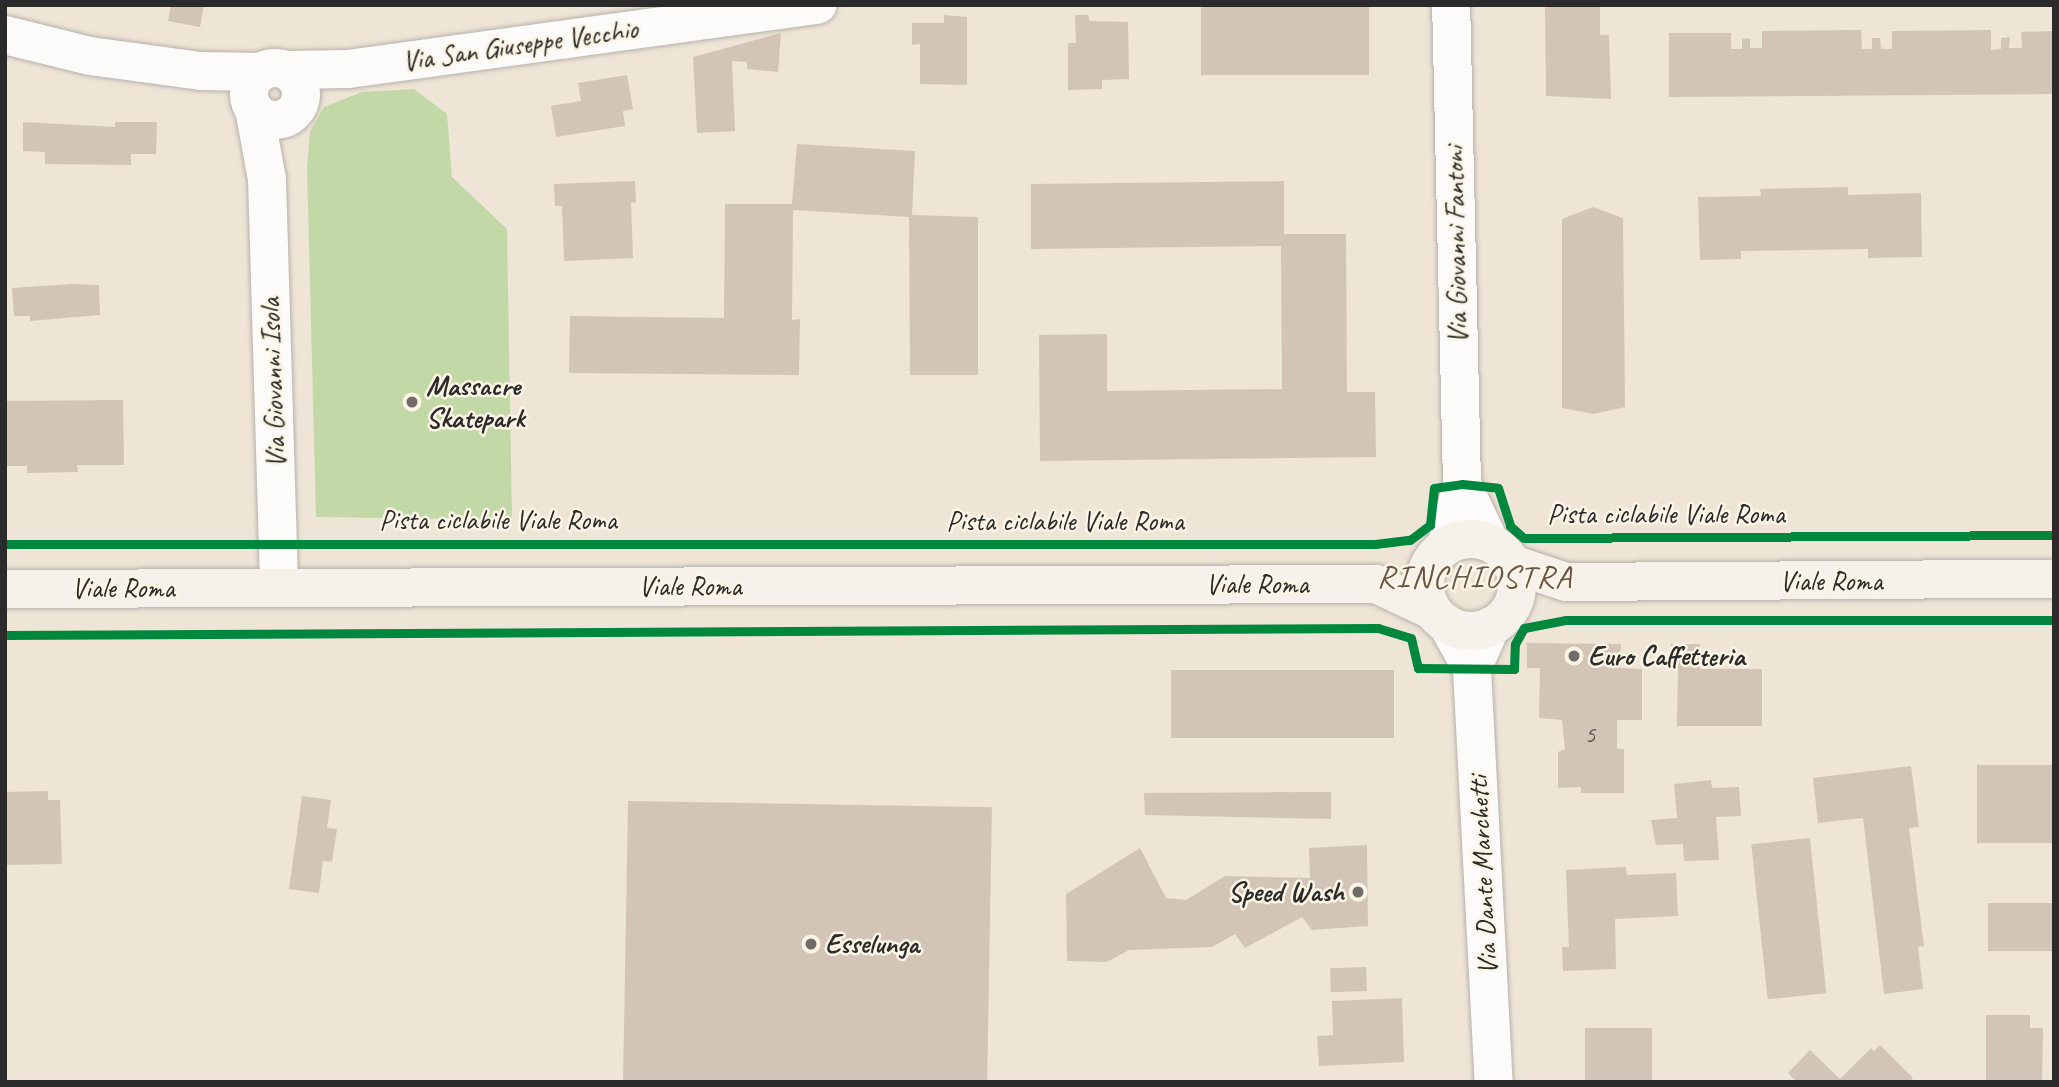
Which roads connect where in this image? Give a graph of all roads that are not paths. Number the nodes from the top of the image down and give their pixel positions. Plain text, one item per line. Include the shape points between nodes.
1 (818, 5) edge
2 (1451, 5) edge
3 (5, 35) edge
4 (90, 55) junction
5 (5, 63) edge
6 (272, 95) junction
7 (1462, 484) junction
8 (1441, 549) junction
9 (1501, 553) junction
10 (2054, 579) edge
11 (1566, 582) junction
12 (1376, 584) junction
13 (279, 588) junction
14 (5, 589) edge
15 (1502, 614) junction
16 (1439, 617) junction
17 (1472, 669) junction
18 (1494, 1082) edge

1 - 6 street, Via San Giuseppe Vecchio via 348,69
2 - 7 street, Via Giovanni Fantoni
3 - 4 street
4 - 5 street via 41,65
4 - 6 street via 201,71
6 - 13 street, Via Giovanni Isola via 267,179
7 - 8 street, Via Giovanni Fantoni
7 - 9 street, Via Giovanni Fantoni
8 - 9 main road, Viale Roma via 1461,539
8 - 12 main road, Viale Roma
8 - 16 main road via 1424,581
9 - 11 main road, Viale Roma
9 - 15 main road via 1517,580
10 - 11 main road, Viale Roma
11 - 15 main road, Viale Roma
12 - 13 main road, Viale Roma
12 - 16 main road, Viale Roma
13 - 14 main road, Viale Roma
15 - 16 main road, Viale Roma via 1470,631
15 - 17 street
16 - 17 street
17 - 18 street, Via Dante Marchetti

